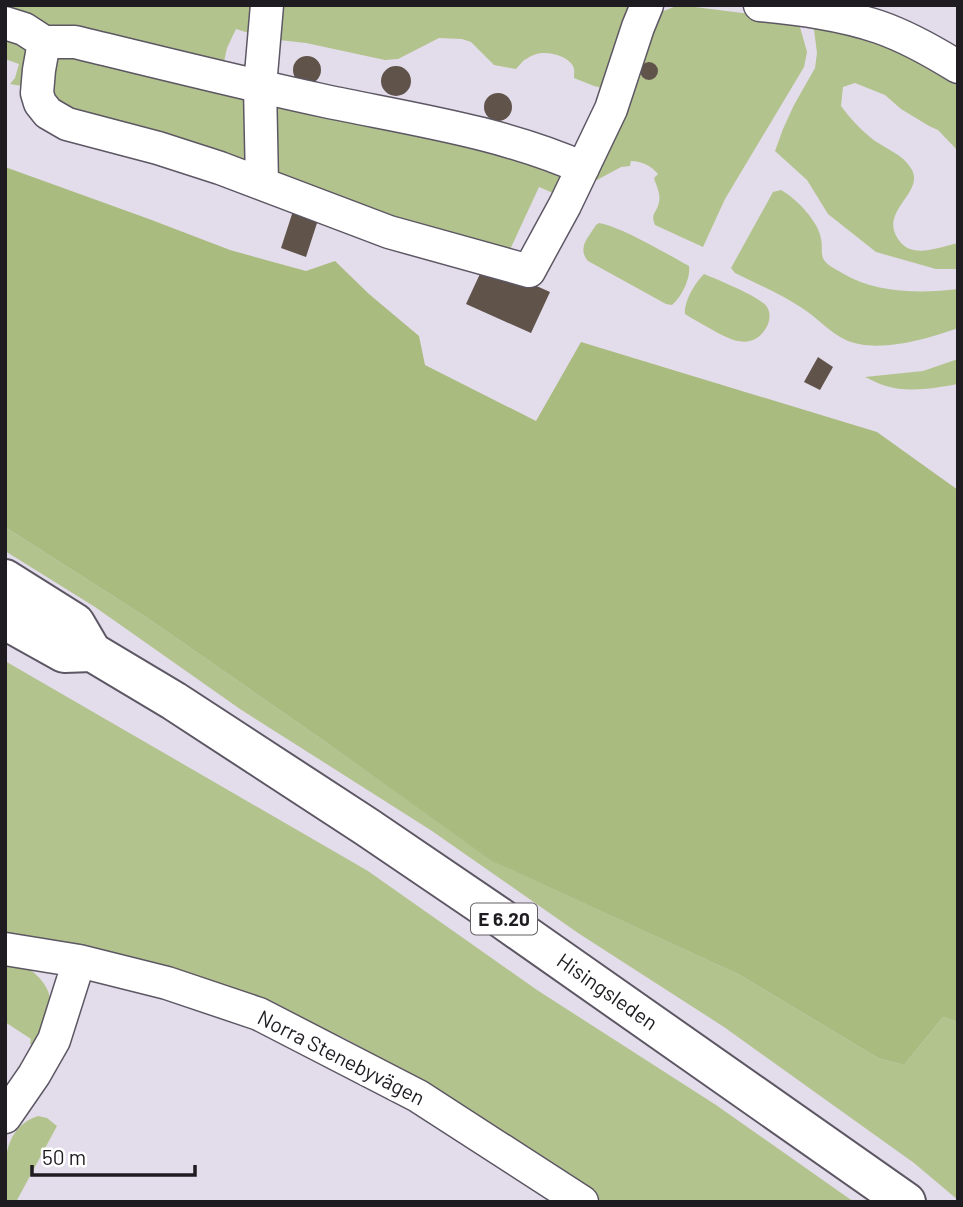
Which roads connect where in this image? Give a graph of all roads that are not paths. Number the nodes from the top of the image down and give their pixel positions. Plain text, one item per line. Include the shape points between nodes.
1 (267, 5) edge
2 (647, 5) edge
3 (760, 5) edge
4 (801, 7) edge
5 (5, 23) edge
6 (44, 42) junction
7 (958, 67) edge
8 (260, 86) junction
9 (583, 168) junction
10 (262, 183) junction
11 (5, 579) edge
12 (5, 620) edge
13 (92, 652) junction
14 (5, 950) edge
15 (79, 961) junction
16 (5, 1117) edge
17 (582, 1202) edge
18 (906, 1202) edge

1 - 8 street
2 - 9 street via 611,109
3 - 4 street
4 - 7 street via 900,35
5 - 6 street
6 - 8 street via 75,42
6 - 10 street via 37,93 48,113 67,124
8 - 9 street via 473,132
8 - 10 street
9 - 10 street via 529,271 389,232
11 - 13 highway, Hisingsleden / E 6.20 via 75,623
12 - 13 highway, Hisingsleden / E 6.20 via 64,653
13 - 18 highway, Hisingsleden / E 6.20 via 468,895
14 - 15 street, Norra Stenebyvägen
15 - 16 street via 54,1040
15 - 17 street, Norra Stenebyvägen via 167,983 259,1014 418,1096

